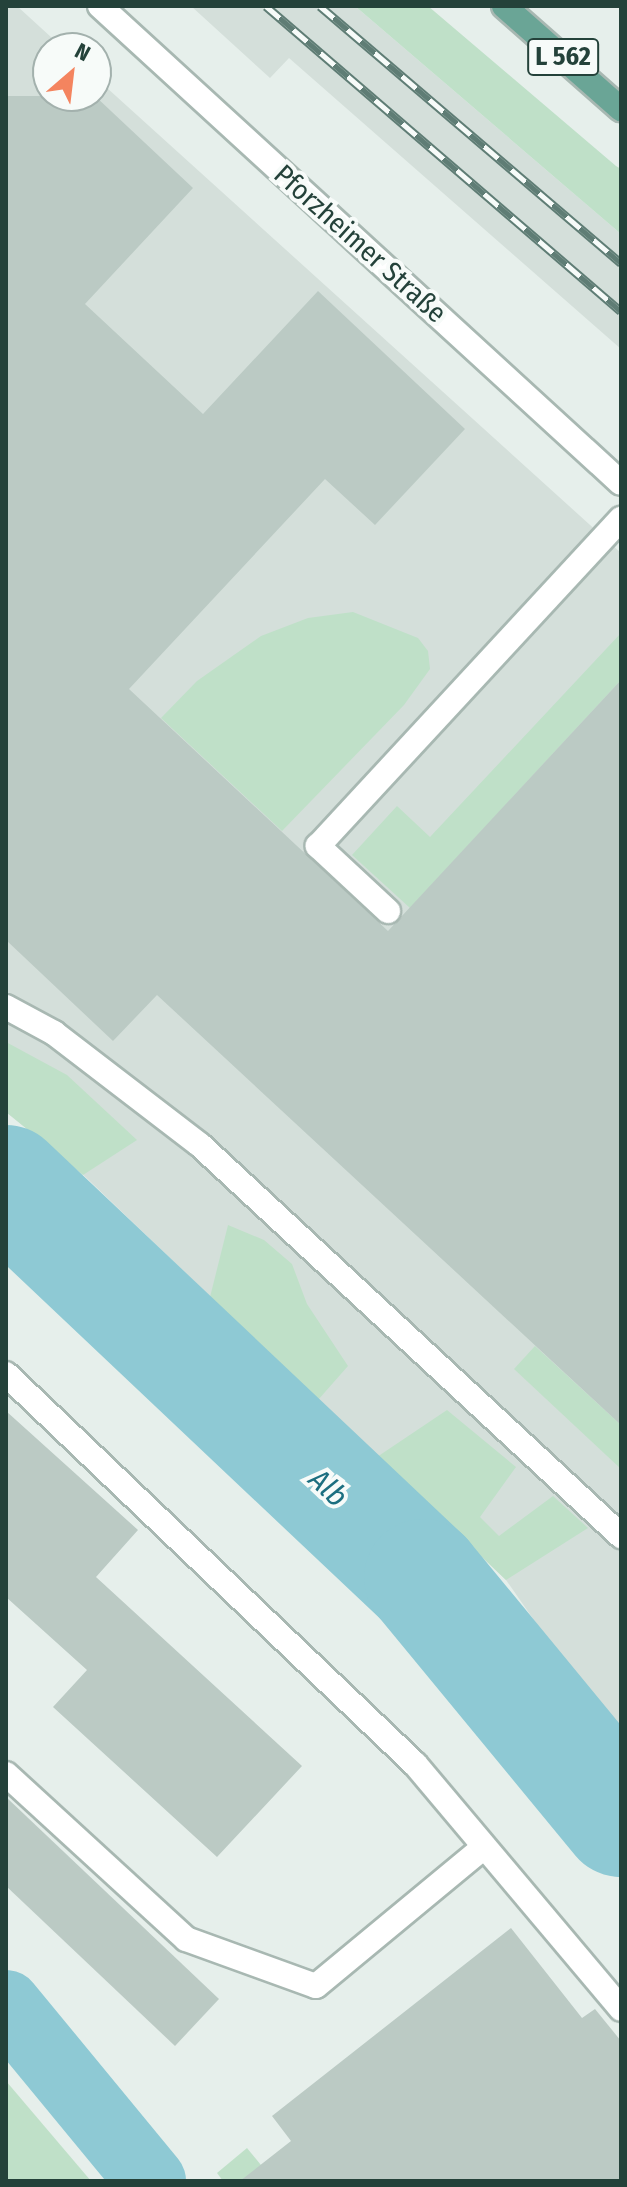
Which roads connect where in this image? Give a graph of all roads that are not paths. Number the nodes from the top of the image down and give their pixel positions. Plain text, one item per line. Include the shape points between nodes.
1 (100, 6) edge
2 (504, 6) edge
3 (621, 109) edge
4 (621, 483) edge
5 (621, 519) edge
6 (388, 911) dead end
7 (6, 1007) edge
8 (6, 1374) edge
9 (621, 1536) edge
10 (6, 1774) edge
11 (484, 1847) junction
12 (621, 2009) edge

1 - 4 street, Pforzheimer Straße
2 - 3 main road, L 562
5 - 6 street via 318,846
7 - 9 street via 54,1033 200,1145
8 - 11 street via 415,1764
10 - 11 street via 186,1939 316,1986
11 - 12 street

